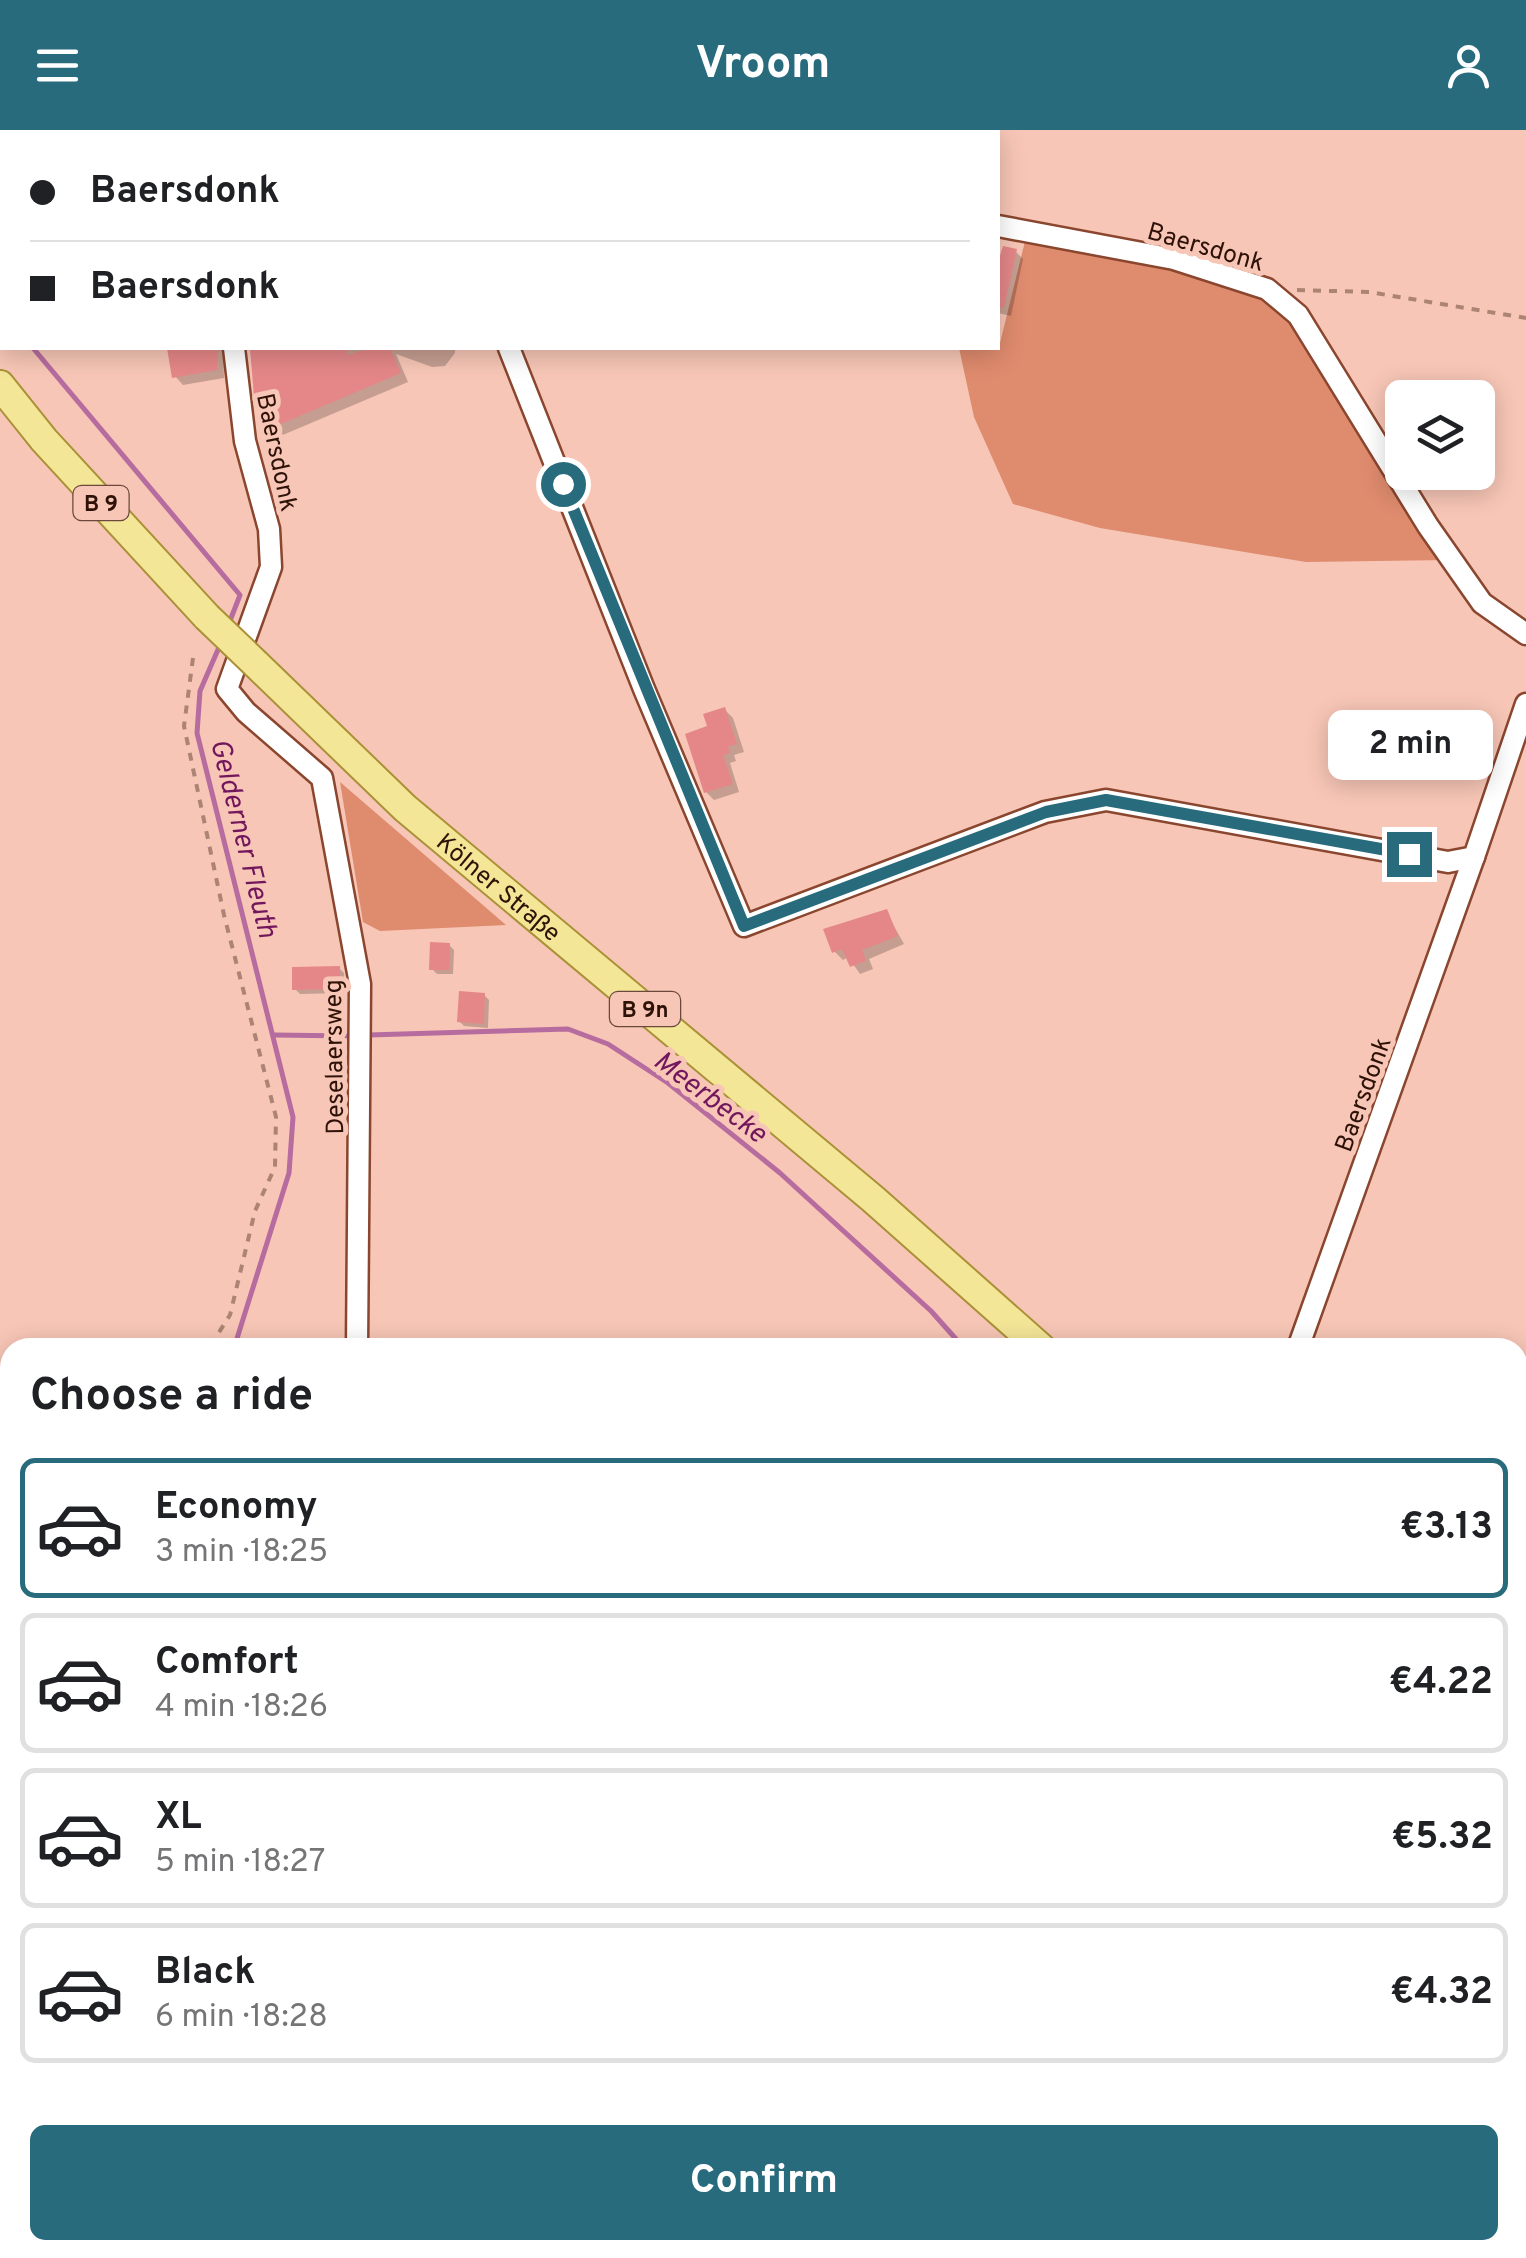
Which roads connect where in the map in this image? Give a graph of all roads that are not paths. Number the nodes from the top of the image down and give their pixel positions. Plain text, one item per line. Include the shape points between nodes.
1 (1000, 226) edge
2 (234, 350) edge
3 (510, 350) edge
4 (0, 386) edge
5 (1526, 634) edge
6 (256, 664) joint
7 (227, 689) joint
8 (1526, 704) edge
9 (1474, 857) junction
10 (357, 1338) edge
11 (1030, 1338) edge
12 (1302, 1338) edge

1 - 5 street, Baersdonk via 1174,259 1267,289 1298,315 1482,602
2 - 7 street, Baersdonk via 271,568
3 - 9 street via 744,926 1046,812 1106,800 1448,862
4 - 6 main road, Kölner Straße / B 9, bridge
6 - 11 main road, Kölner Straße / B 9n via 405,808
7 - 10 street, Deselaersweg via 322,778 360,984
8 - 9 street, Baersdonk
9 - 12 street, Baersdonk

